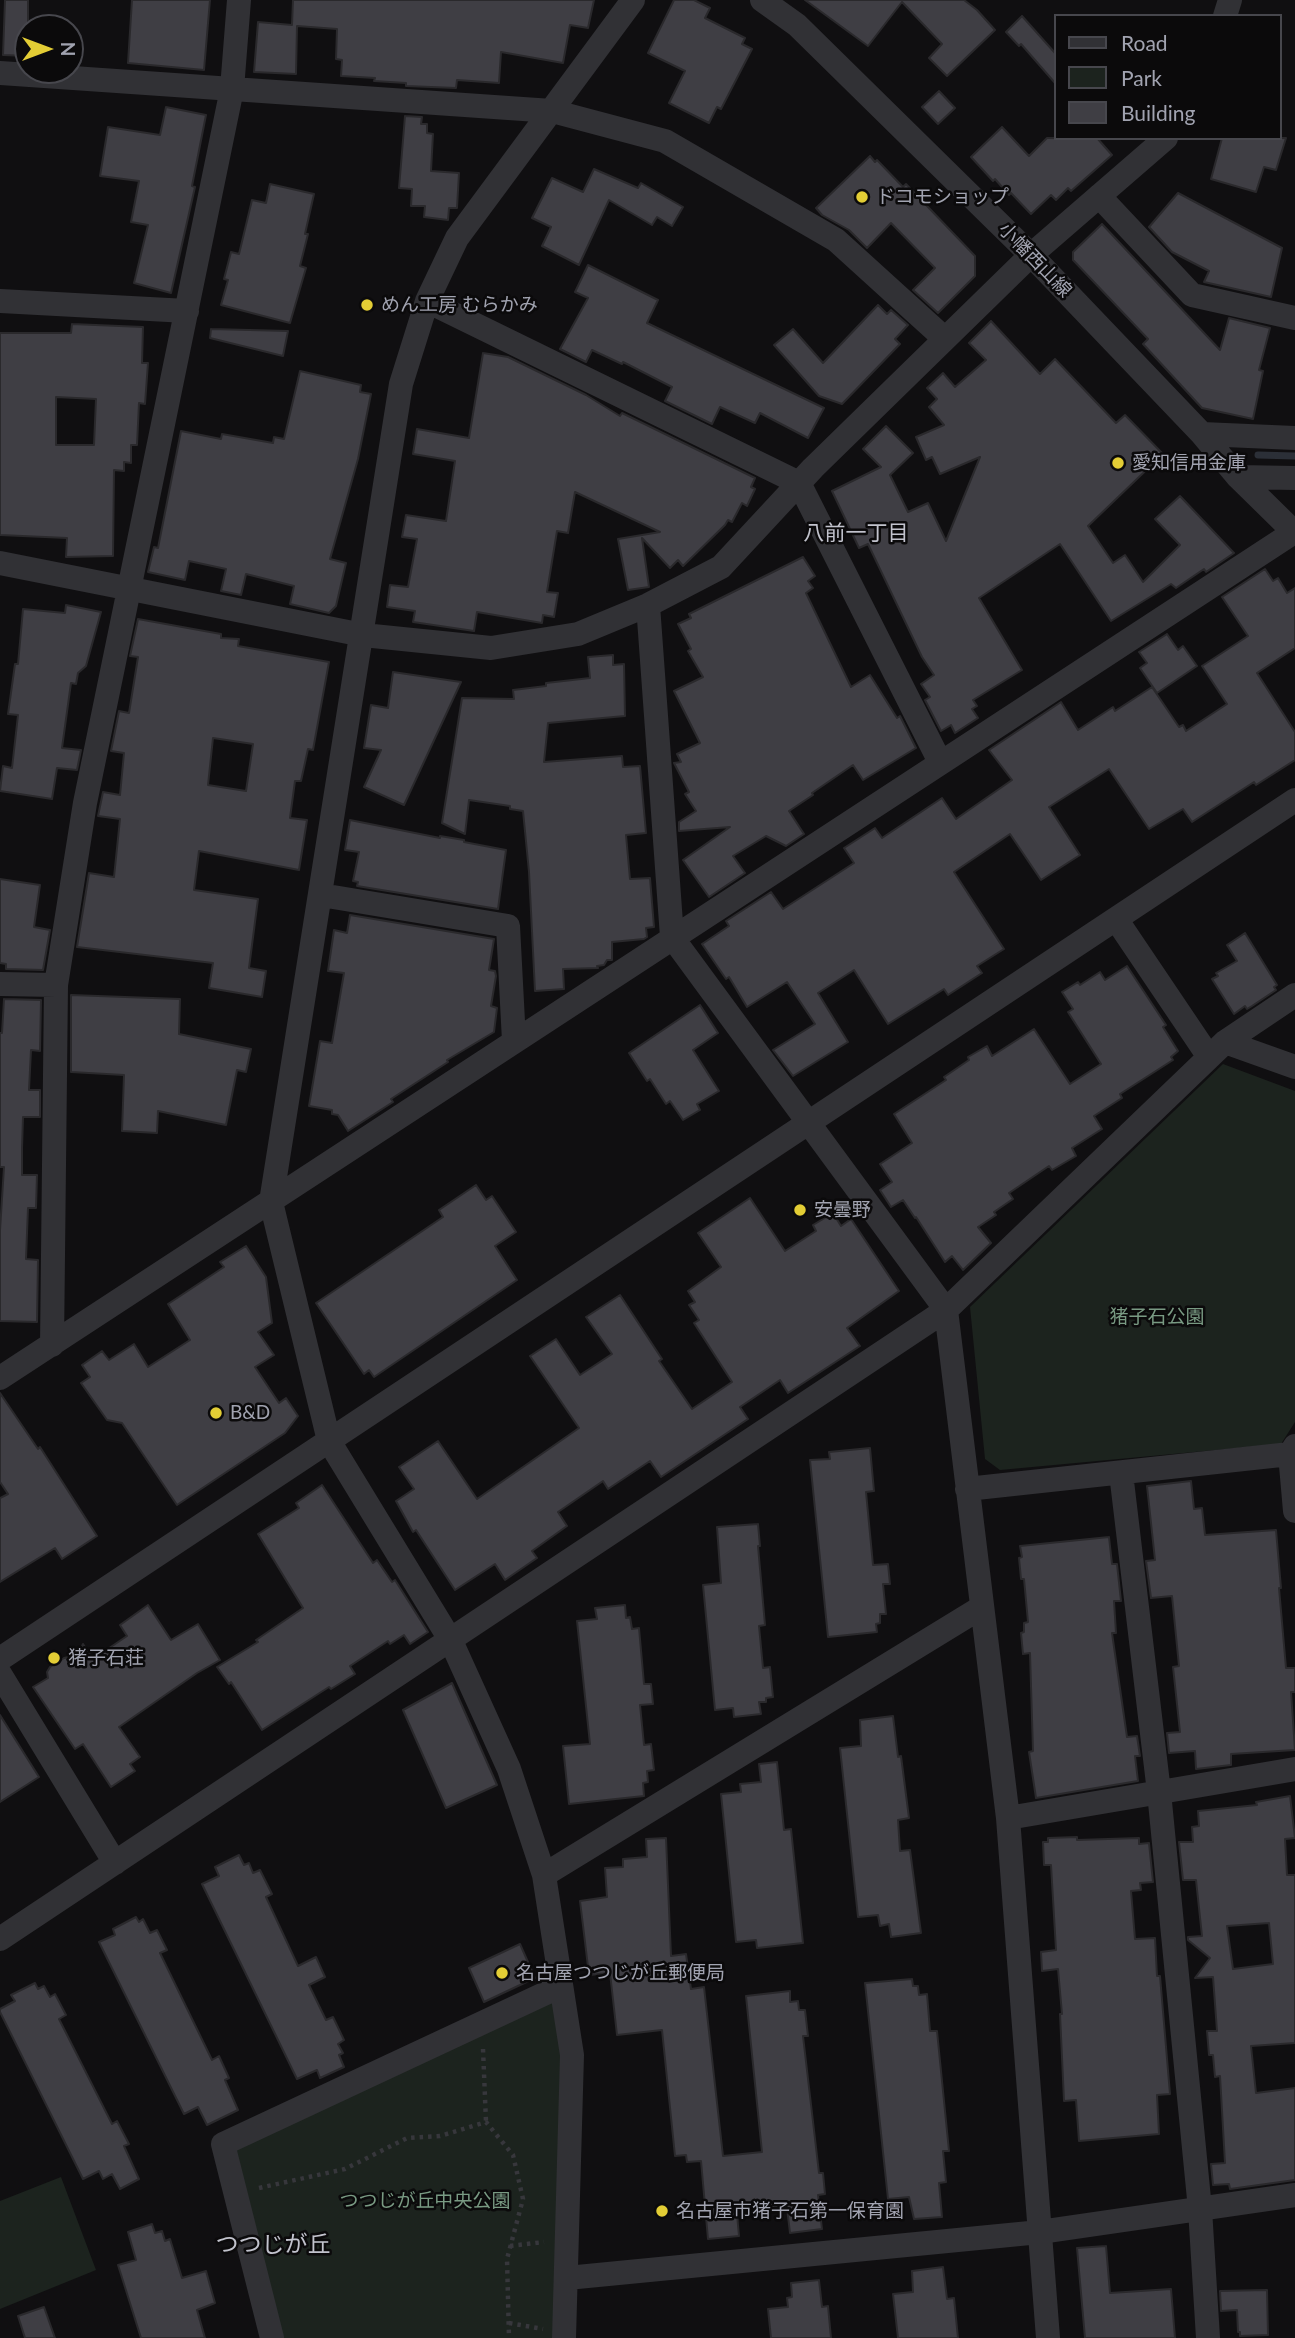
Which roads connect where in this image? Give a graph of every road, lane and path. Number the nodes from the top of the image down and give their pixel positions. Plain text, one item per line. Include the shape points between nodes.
1 (239, 0) edge
2 (633, 0) edge
3 (762, 0) edge
4 (0, 73) edge
5 (232, 89) junction
6 (552, 111) junction
7 (1164, 140) edge
8 (1099, 196) junction
9 (1031, 255) junction
10 (0, 301) edge
11 (427, 301) junction
12 (187, 311) junction
13 (1295, 318) edge
14 (945, 339) junction
15 (1202, 433) junction
16 (1295, 438) edge
17 (1238, 477) junction
18 (1295, 478) edge
19 (799, 483) junction
20 (1294, 533) edge
21 (0, 563) edge
22 (129, 589) junction
23 (648, 605) junction
24 (363, 635) junction
25 (940, 762) junction
26 (1295, 800) edge
27 (321, 895) junction
28 (1116, 919) junction
29 (672, 936) junction
30 (0, 984) edge
31 (56, 985) junction
32 (1295, 995) edge
33 (513, 1041) junction
34 (1217, 1050) junction
35 (1295, 1067) edge
36 (808, 1123) junction
37 (271, 1202) junction
38 (946, 1310) junction
39 (52, 1345) junction
40 (0, 1378) edge
41 (330, 1440) junction
42 (1293, 1450) edge
43 (1121, 1473) junction
44 (967, 1489) junction
45 (1295, 1511) edge
46 (982, 1607) junction
47 (451, 1641) junction
48 (0, 1659) edge
49 (0, 1674) edge
50 (1295, 1769) edge
51 (1159, 1792) junction
52 (1008, 1818) junction
53 (115, 1863) junction
54 (544, 1875) junction
55 (0, 1940) edge
56 (561, 1986) junction
57 (482, 2023) junction
58 (486, 2122) junction
59 (235, 2193) junction
60 (1295, 2195) edge
61 (1200, 2209) junction
62 (1040, 2232) junction
63 (568, 2239) junction
64 (510, 2246) junction
65 (567, 2278) junction
66 (509, 2323) junction
67 (564, 2335) edge
68 (272, 2338) edge
69 (509, 2338) edge
70 (1048, 2338) edge
71 (1208, 2338) edge

1 - 5 street
2 - 6 street
3 - 9 street, 小幡西山線 via 797,25
4 - 5 street
5 - 6 street
5 - 12 street
6 - 11 street via 457,238
6 - 14 street via 665,141 835,240
7 - 8 street
8 - 9 street
8 - 13 street via 1192,295
9 - 14 street
9 - 15 street, 小幡西山線
10 - 12 street
11 - 19 street
11 - 24 street via 401,384
12 - 22 street
14 - 19 street
15 - 16 street
15 - 17 street, 小幡西山線
17 - 18 street
17 - 20 street, 小幡西山線
19 - 23 street via 721,567
19 - 25 street
20 - 25 street
21 - 22 street
22 - 24 street
22 - 31 street via 85,803
23 - 24 street via 578,634 491,648
23 - 29 street
24 - 27 street
25 - 29 street
26 - 28 street
27 - 33 street via 508,926
27 - 37 street
28 - 34 street
28 - 36 street
29 - 33 street
29 - 36 street
30 - 31 street
31 - 39 street
32 - 34 street
33 - 37 street
34 - 35 street
34 - 38 street
36 - 38 street
36 - 41 street
37 - 39 street
37 - 41 street
38 - 44 street
38 - 47 street
39 - 40 street
41 - 47 street
41 - 48 street
42 - 43 street
42 - 45 street
43 - 44 street
43 - 51 street
44 - 46 street
46 - 52 street
46 - 54 street
47 - 53 street
47 - 54 street via 509,1769
49 - 53 street
50 - 51 street
51 - 52 street
51 - 61 street
52 - 62 street
53 - 55 street
54 - 56 street
56 - 57 street
56 - 63 street via 572,2055
57 - 58 path
57 - 59 street via 223,2144
58 - 59 path via 440,2136 407,2138 345,2169
58 - 64 path via 513,2155 523,2199
59 - 68 street
60 - 61 street
61 - 62 street
61 - 71 street
62 - 65 street
62 - 70 street
63 - 64 path
63 - 65 street
64 - 66 path via 506,2259
65 - 67 street
66 - 67 path
66 - 69 path

